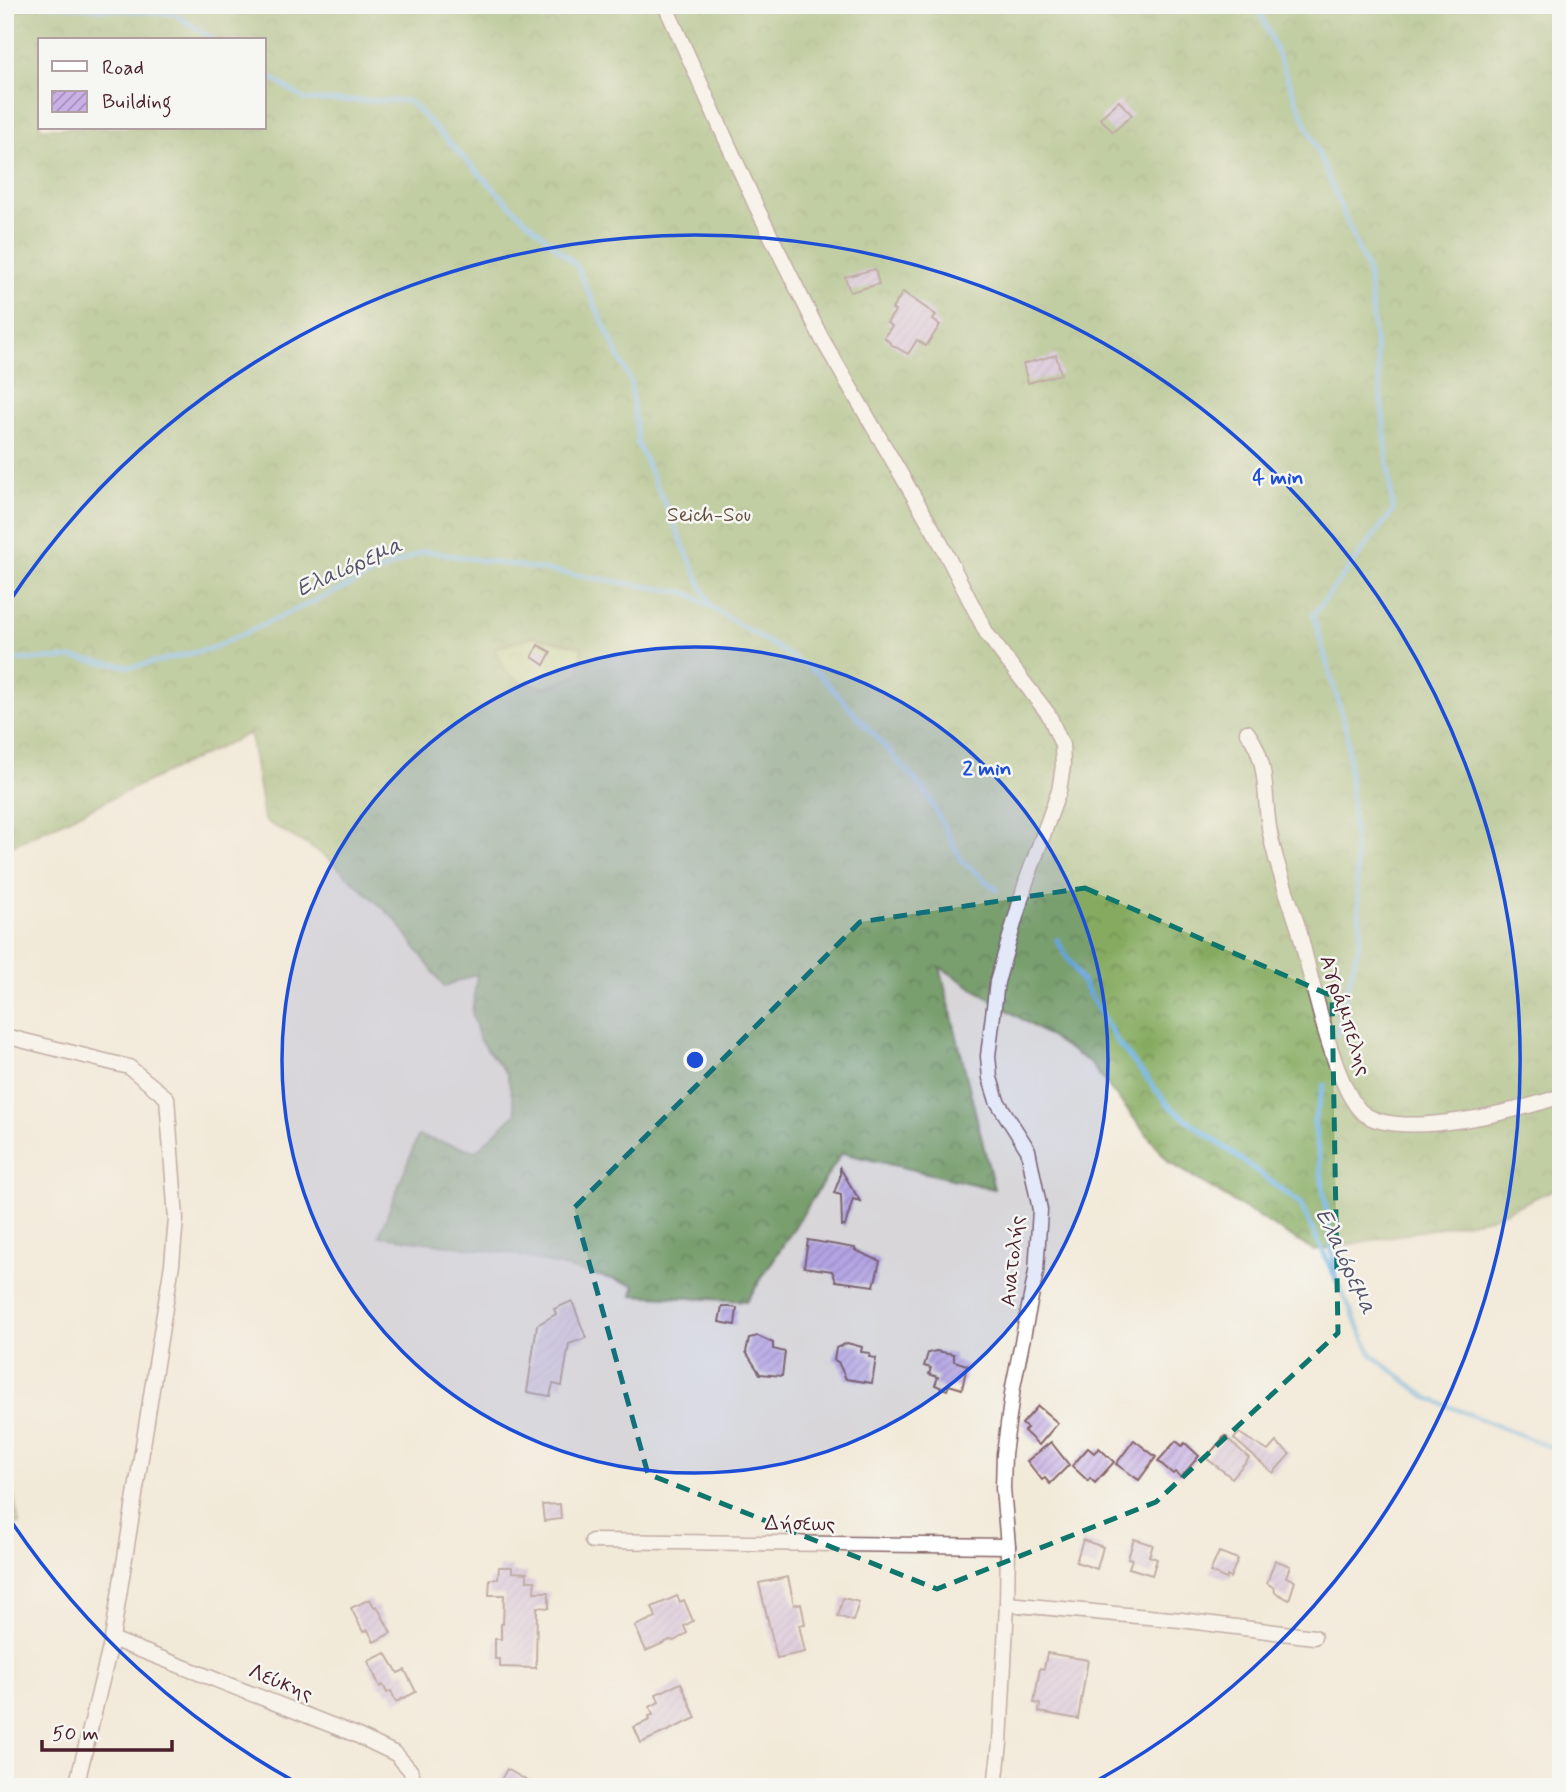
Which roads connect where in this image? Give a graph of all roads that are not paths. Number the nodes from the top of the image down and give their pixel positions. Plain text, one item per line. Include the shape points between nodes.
1 (665, 5) edge
2 (1247, 732) dead end
3 (5, 1036) edge
4 (1561, 1096) edge
5 (592, 1541) dead end
6 (1008, 1546) junction
7 (1007, 1604) junction
8 (1314, 1637) dead end
9 (112, 1639) junction
10 (76, 1787) edge
11 (417, 1787) edge
12 (995, 1787) edge

1 - 6 street, Ανατολής via 806,310 938,538 987,634 1053,721 1061,740 1064,759 1059,791 1003,958 988,1056 997,1101 1028,1150 1040,1210 1036,1272 1005,1440
2 - 4 street, Αγράμπελης via 1261,757 1272,839 1327,1039 1359,1110 1385,1122 1451,1122
3 - 9 street via 129,1067 167,1098 176,1219 172,1264
5 - 6 street, Δήσεως
6 - 7 street, Ανατολής
7 - 8 street
7 - 12 street, Ανατολής
9 - 10 street
9 - 11 street, Λεύκης via 396,1754

